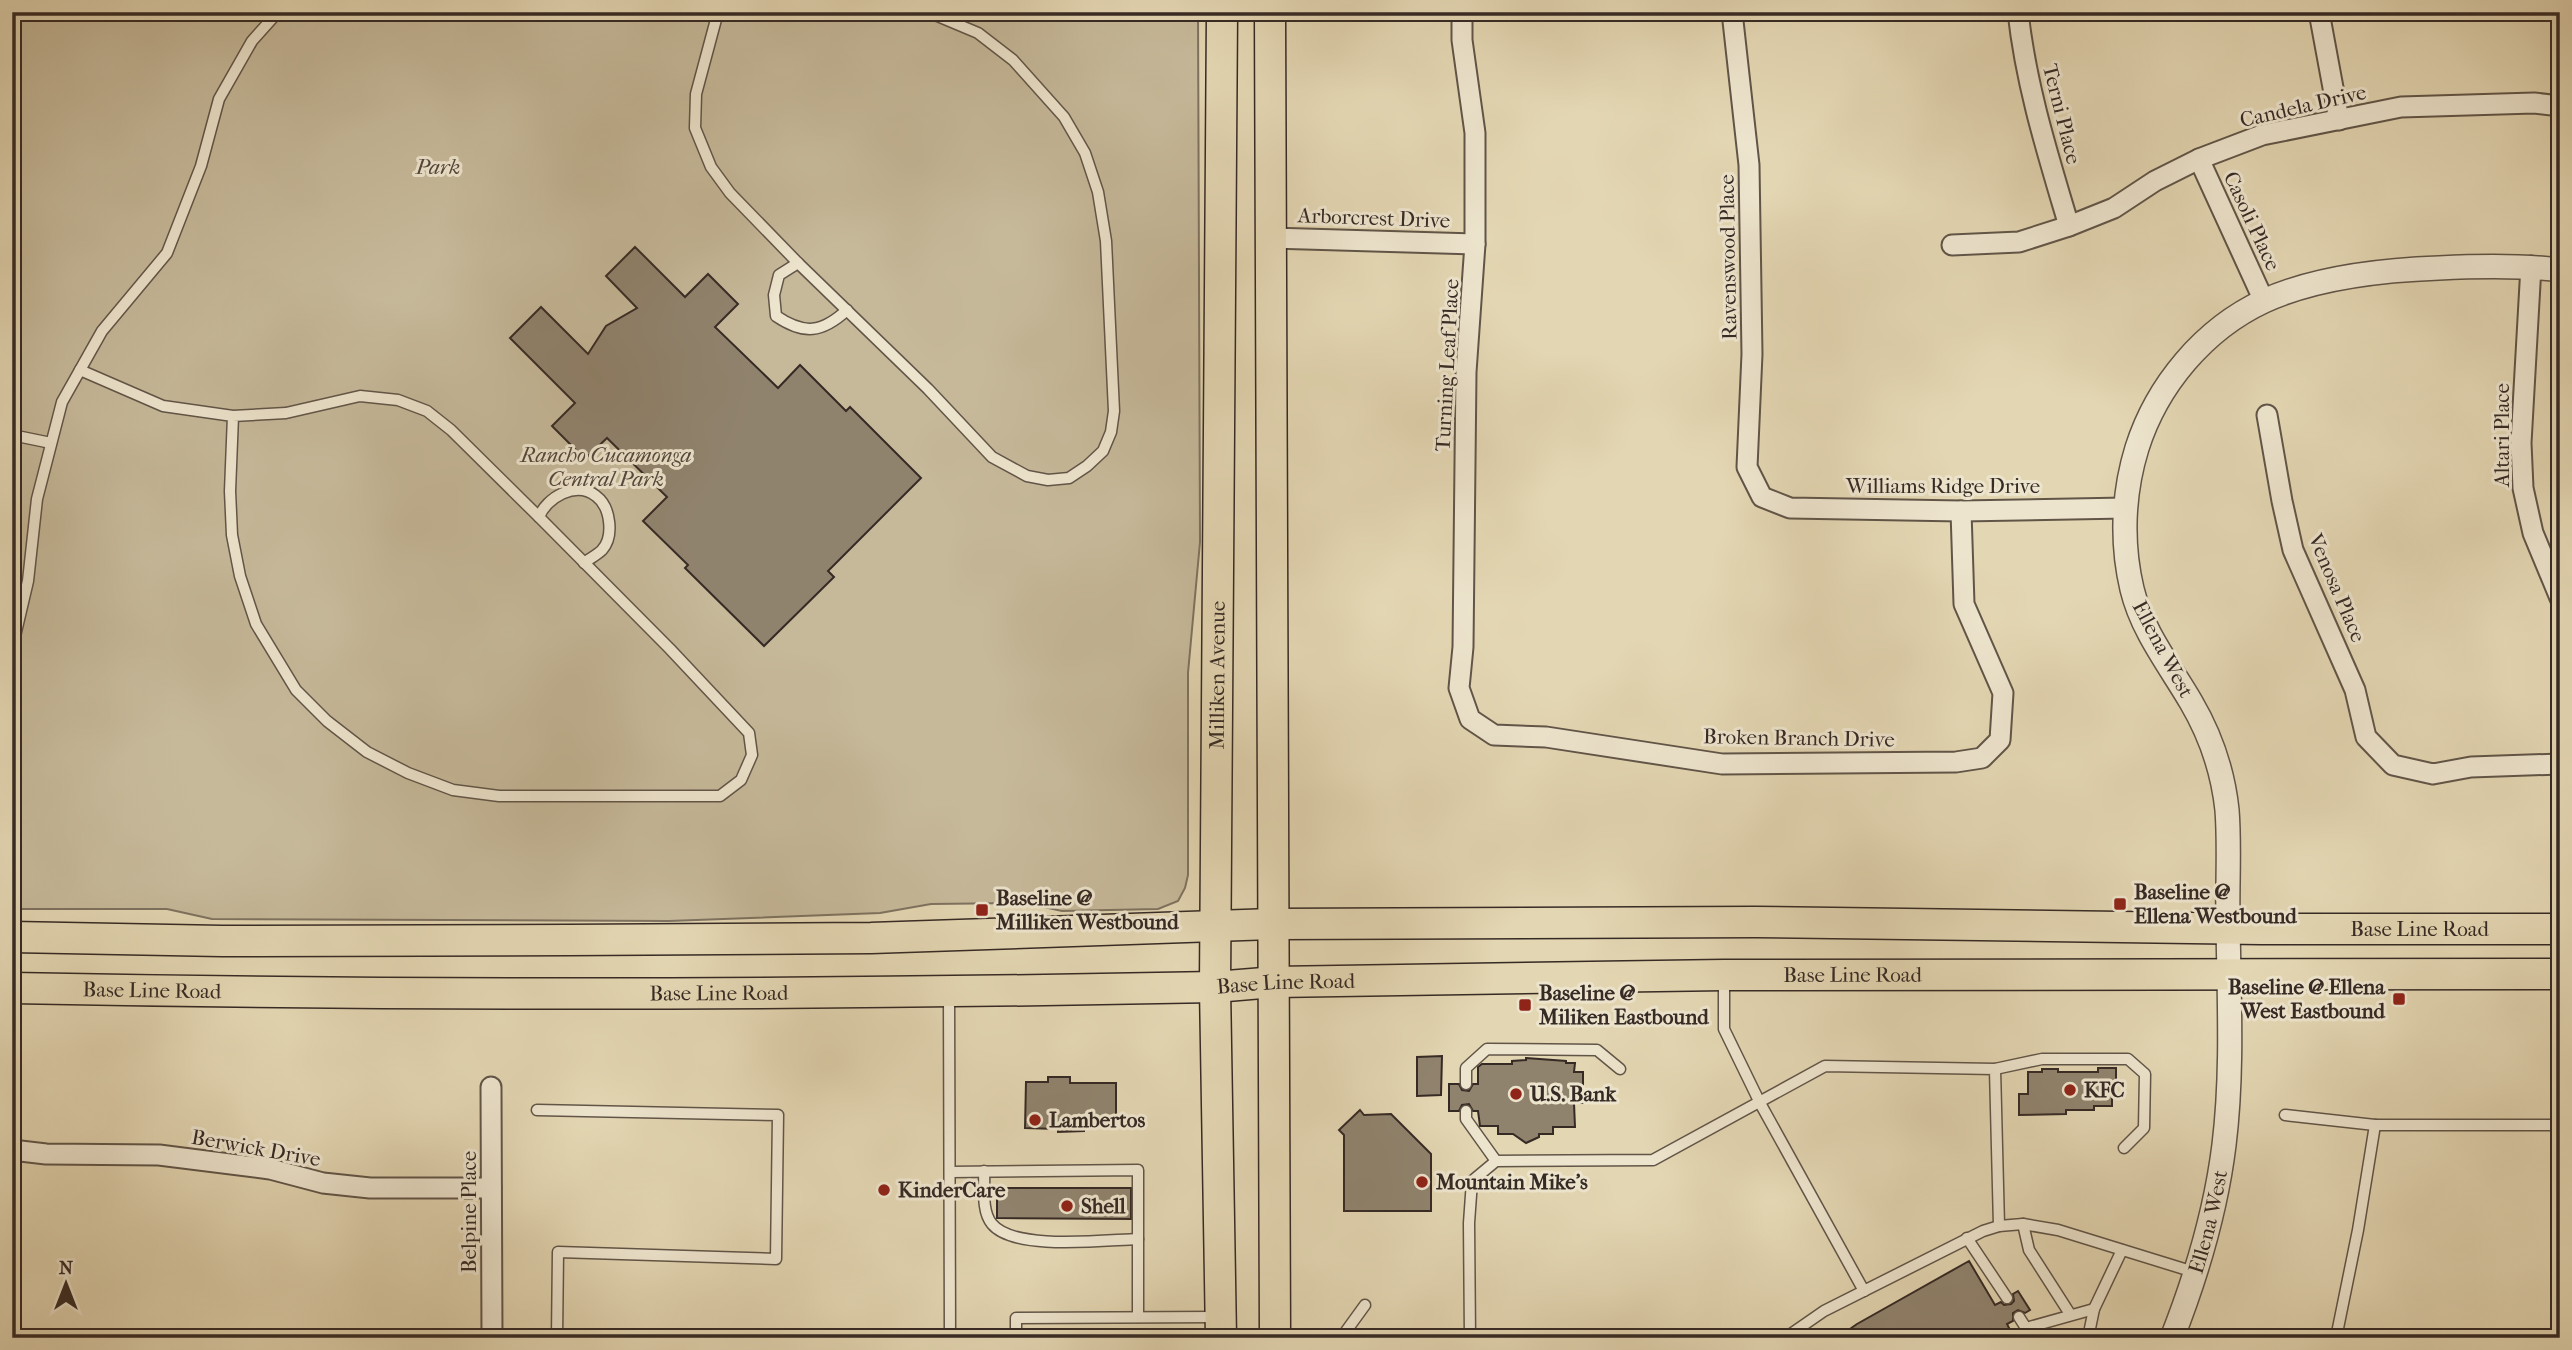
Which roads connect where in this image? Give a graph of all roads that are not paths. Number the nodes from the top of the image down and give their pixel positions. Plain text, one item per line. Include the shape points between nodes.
1 (278, 12) edge
2 (718, 12) edge
3 (928, 12) edge
4 (1222, 12) edge
5 (1270, 12) edge
6 (1462, 12) edge
7 (1732, 12) edge
8 (2018, 12) edge
9 (2319, 12) edge
10 (2560, 106) edge
11 (2339, 120) junction
12 (2199, 159) junction
13 (2069, 226) junction
14 (1271, 238) junction
15 (1475, 244) junction
16 (1952, 245) dead end
17 (798, 263) junction
18 (2532, 266) junction
19 (2560, 270) edge
20 (2264, 301) junction
21 (846, 310) junction
22 (80, 370) junction
23 (233, 415) junction
24 (2267, 415) dead end
25 (12, 435) edge
26 (51, 443) junction
27 (1762, 498) joint
28 (2125, 508) junction
29 (1961, 511) junction
30 (539, 517) junction
31 (584, 563) junction
32 (2560, 598) edge
33 (12, 649) edge
34 (1470, 719) joint
35 (2560, 764) edge
36 (1274, 924) junction
37 (1216, 925) junction
38 (2228, 928) junction
39 (2560, 929) edge
40 (12, 937) edge
41 (2560, 974) edge
42 (1724, 975) junction
43 (2229, 975) junction
44 (1275, 982) junction
45 (1215, 987) junction
46 (12, 988) edge
47 (949, 991) junction
48 (1620, 1069) dead end
49 (1995, 1069) junction
50 (1466, 1084) dead end
51 (491, 1087) dead end
52 (1760, 1103) junction
53 (537, 1110) dead end
54 (1466, 1111) dead end
55 (2285, 1115) dead end
56 (2375, 1125) junction
57 (2560, 1125) edge
58 (2124, 1148) dead end
59 (12, 1150) edge
60 (1496, 1161) junction
61 (984, 1171) junction
62 (950, 1172) junction
63 (492, 1188) junction
64 (2024, 1224) junction
65 (1999, 1226) junction
66 (1968, 1238) junction
67 (1138, 1240) junction
68 (2122, 1250) junction
69 (2194, 1272) junction
70 (1864, 1291) junction
71 (2007, 1298) dead end
72 (1365, 1305) dead end
73 (2094, 1309) junction
74 (2070, 1314) junction
75 (1139, 1317) junction
76 (2019, 1317) dead end
77 (1220, 1327) edge
78 (492, 1338) edge
79 (557, 1338) edge
80 (950, 1338) edge
81 (1016, 1338) edge
82 (1275, 1338) edge
83 (1345, 1338) edge
84 (1470, 1338) edge
85 (1785, 1338) edge
86 (2088, 1338) edge
87 (2172, 1338) edge
88 (2336, 1338) edge

1 - 22 lane via 252,41 219,99 201,166 167,253 102,331
2 - 17 lane via 696,94 695,128 711,167 730,193
3 - 21 lane via 978,33 1013,60 1064,117 1085,153 1098,192 1106,248 1115,411 1103,451 1069,478 1027,477 1009,468 992,457
4 - 37 main road, Milliken Avenue
5 - 14 main road
6 - 15 street, Turning Leaf Place via 1475,132
7 - 27 street, Ravenswood Place via 1749,165 1752,354 1747,467
8 - 13 street, Terni Place via 2034,111
9 - 11 street
10 - 11 street, Candela Drive via 2414,106
11 - 12 street, Candela Drive via 2262,135
12 - 13 street, Candela Drive via 2114,208
12 - 20 street, Casoli Place
13 - 16 street, Candela Drive via 2019,242
14 - 15 street, Arborcrest Drive
14 - 36 main road
15 - 34 street, Turning Leaf Place via 1466,372 1459,688
17 - 21 lane
17 - 21 lane via 779,275 774,295 776,316 792,327 816,328 831,325
18 - 19 street, Ellena West
18 - 20 street, Ellena West via 2385,271
18 - 32 street, Altari Place via 2521,443 2523,488 2533,533
20 - 28 street, Ellena West via 2208,339 2184,362 2158,400 2129,473
22 - 23 lane via 163,405
22 - 26 lane via 62,402
23 - 30 lane via 286,413 360,396 398,400 427,411 452,430
23 - 31 lane via 230,491 240,576 256,624 296,690 327,721 367,752 453,790 585,798 720,796 741,780 752,755 749,733
24 - 35 street, Venosa Place via 2293,550 2355,690 2366,737 2393,765 2433,774 2471,767
25 - 26 lane
26 - 33 lane
27 - 29 street, Williams Ridge Drive via 1790,508
28 - 29 street, Williams Ridge Drive
28 - 38 street, Ellena West via 2132,591 2207,733 2220,768 2227,812
29 - 34 street, Broken Branch Drive via 1964,604 2003,693 2000,740 1982,758 1722,764 1546,737 1494,735
30 - 31 lane
30 - 31 lane via 544,505 564,492 580,490 596,496 607,511 610,530 603,549
36 - 37 main road, Base Line Road
36 - 38 main road, Base Line Road via 1755,922
36 - 44 main road
37 - 40 main road, Base Line Road via 872,938 222,941
37 - 45 main road, Milliken Avenue
38 - 39 main road, Base Line Road
38 - 43 street, Ellena West
41 - 43 main road, Base Line Road
42 - 43 main road, Base Line Road
42 - 44 main road, Base Line Road
42 - 52 lane via 1724,1029
43 - 69 street, Ellena West via 2224,1144 2214,1203
44 - 45 main road, Base Line Road
44 - 82 main road
45 - 47 main road, Base Line Road
45 - 77 main road, Milliken Avenue
46 - 47 main road, Base Line Road via 267,993
47 - 62 lane
48 - 50 lane via 1597,1050 1487,1049 1466,1068
49 - 52 lane via 1825,1066
49 - 58 lane via 2042,1059 2128,1059 2145,1074 2144,1128
49 - 65 lane
51 - 63 street, Belpine Place
52 - 60 lane via 1653,1160
52 - 70 lane
53 - 79 lane via 778,1115 776,1259 558,1252
54 - 60 lane via 1466,1119
55 - 56 lane
56 - 57 lane
56 - 88 lane
59 - 63 street, Berwick Drive via 159,1155 270,1168 323,1183 370,1188
60 - 84 lane via 1472,1181
61 - 62 lane
61 - 67 lane via 986,1211 992,1224 1006,1234 1027,1241
61 - 67 lane via 1138,1170
62 - 80 lane
63 - 78 street, Belpine Place
64 - 65 lane
64 - 68 lane
64 - 74 lane via 2029,1251
65 - 66 lane
66 - 70 lane
66 - 71 lane
67 - 75 lane
68 - 69 lane
68 - 73 lane
69 - 87 street, Ellena West
70 - 85 lane
72 - 83 lane
73 - 74 lane
73 - 86 lane
74 - 76 lane via 2026,1328
75 - 77 lane
75 - 81 lane via 1016,1318

